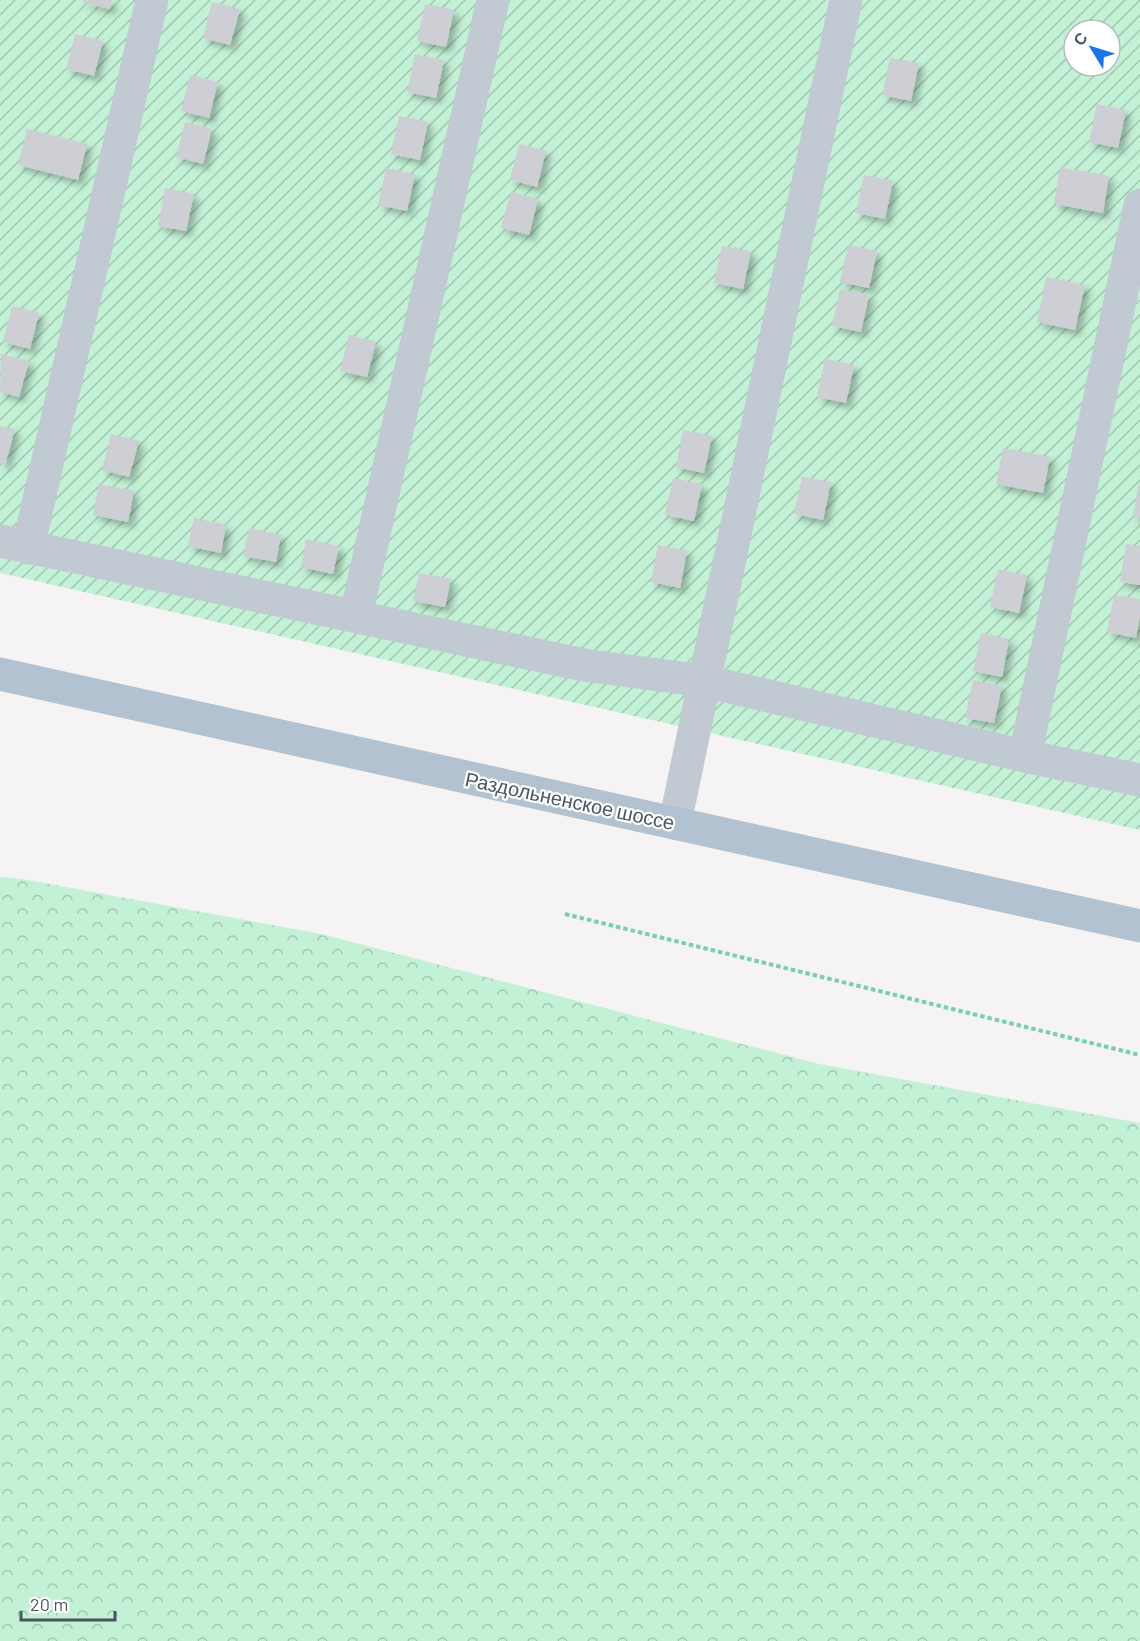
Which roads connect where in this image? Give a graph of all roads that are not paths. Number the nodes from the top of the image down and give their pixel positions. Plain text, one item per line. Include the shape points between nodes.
1 (152, 0) edge
2 (494, 0) edge
3 (846, 0) edge
4 (1140, 205) edge
5 (14, 544) edge
6 (356, 615) junction
7 (0, 674) edge
8 (704, 681) junction
9 (1025, 756) junction
10 (1140, 780) edge
11 (675, 823) junction
12 (1140, 926) edge

1 - 5 lane
2 - 6 lane
3 - 8 lane
4 - 9 lane
5 - 6 lane
6 - 8 lane via 584,665
7 - 11 main road, Раздольненское шоссе
8 - 9 lane
8 - 11 lane
9 - 10 lane
11 - 12 main road, Раздольненское шоссе

